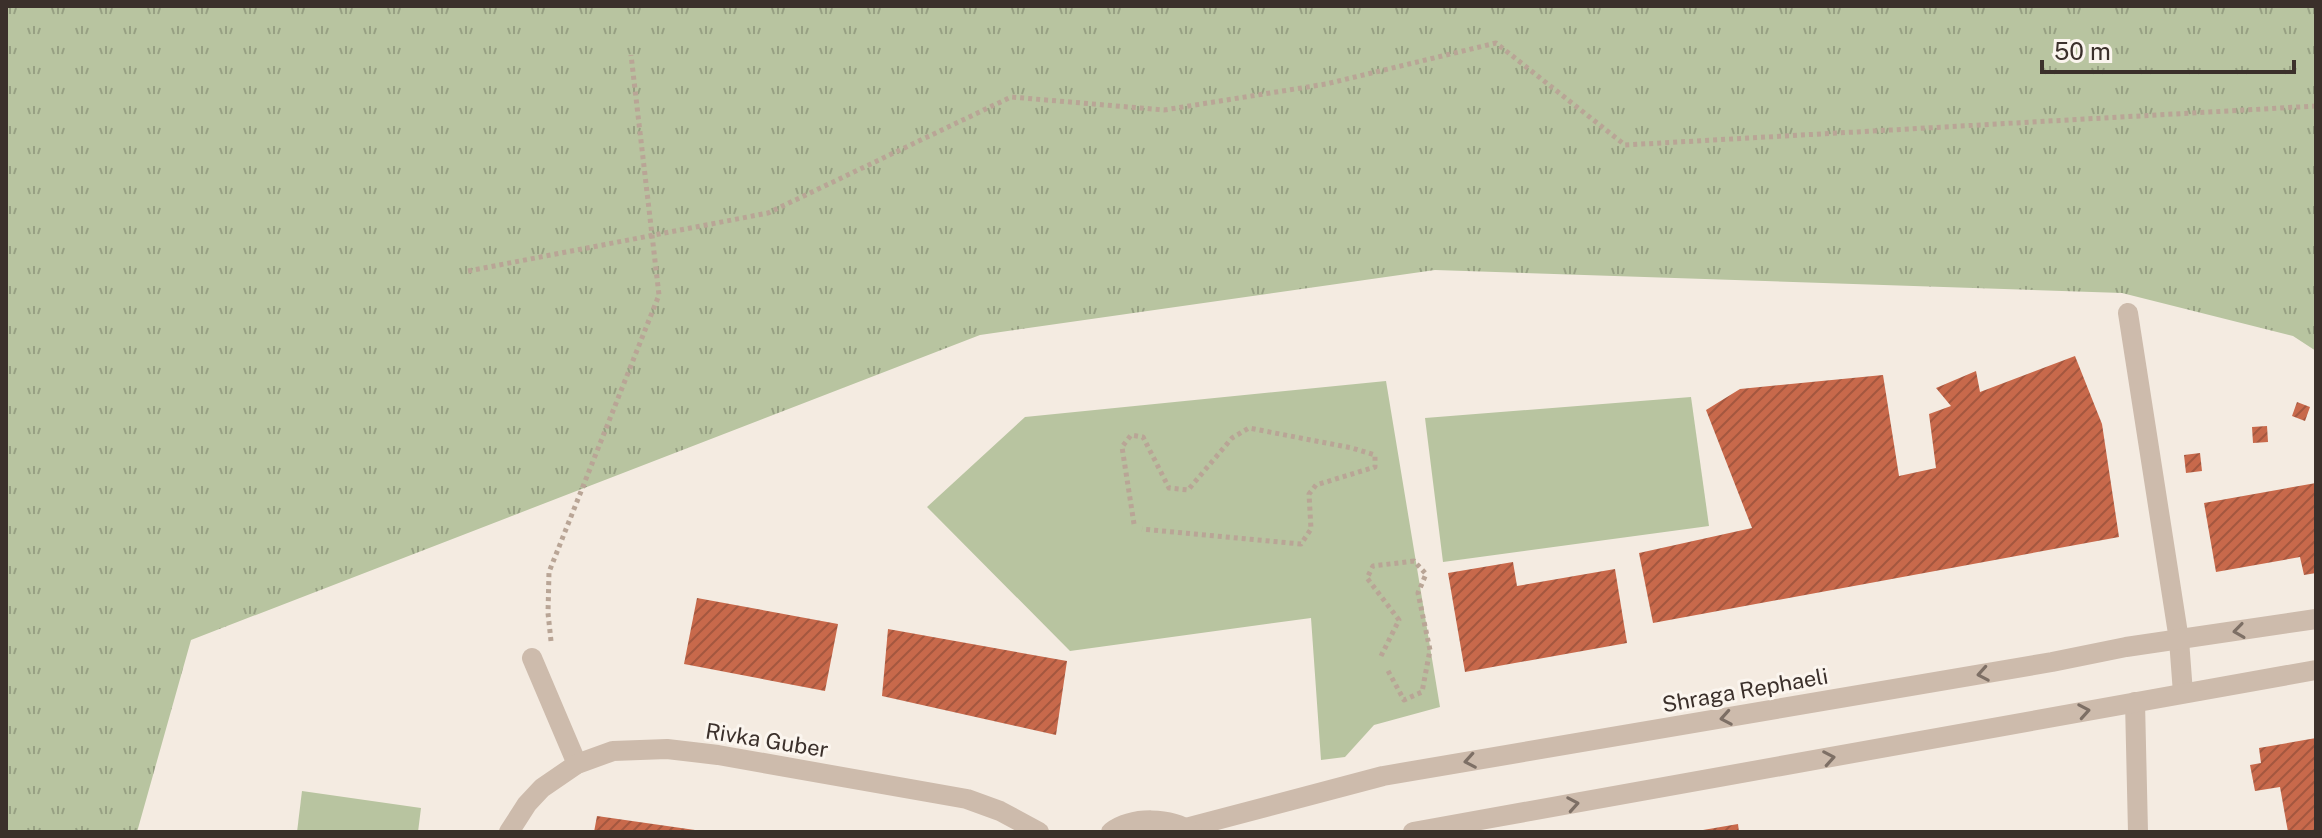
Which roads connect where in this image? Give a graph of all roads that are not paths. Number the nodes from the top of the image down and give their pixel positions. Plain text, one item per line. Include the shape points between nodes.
1 (2128, 313) dead end
2 (2316, 619) edge
3 (2179, 640) junction
4 (542, 654) road end
5 (2316, 670) edge
6 (2183, 693) junction
7 (2135, 702) junction
8 (577, 764) junction
9 (1189, 830) edge
10 (509, 832) edge
11 (1039, 832) edge
12 (1111, 832) edge
13 (1413, 832) edge
14 (2138, 832) edge

1 - 3 street
2 -> 3 street, Shraga Rephaeli
3 - 6 street
3 -> 9 street, Shraga Rephaeli via 1383,776
4 - 8 street
5 - 6 street
6 - 7 street
13 -> 7 street
7 - 14 street
8 - 10 street, Rivka Guber via 542,788
8 - 11 street, Rivka Guber via 613,751 667,749 718,755 967,799
9 - 12 street via 1163,821 1139,821

